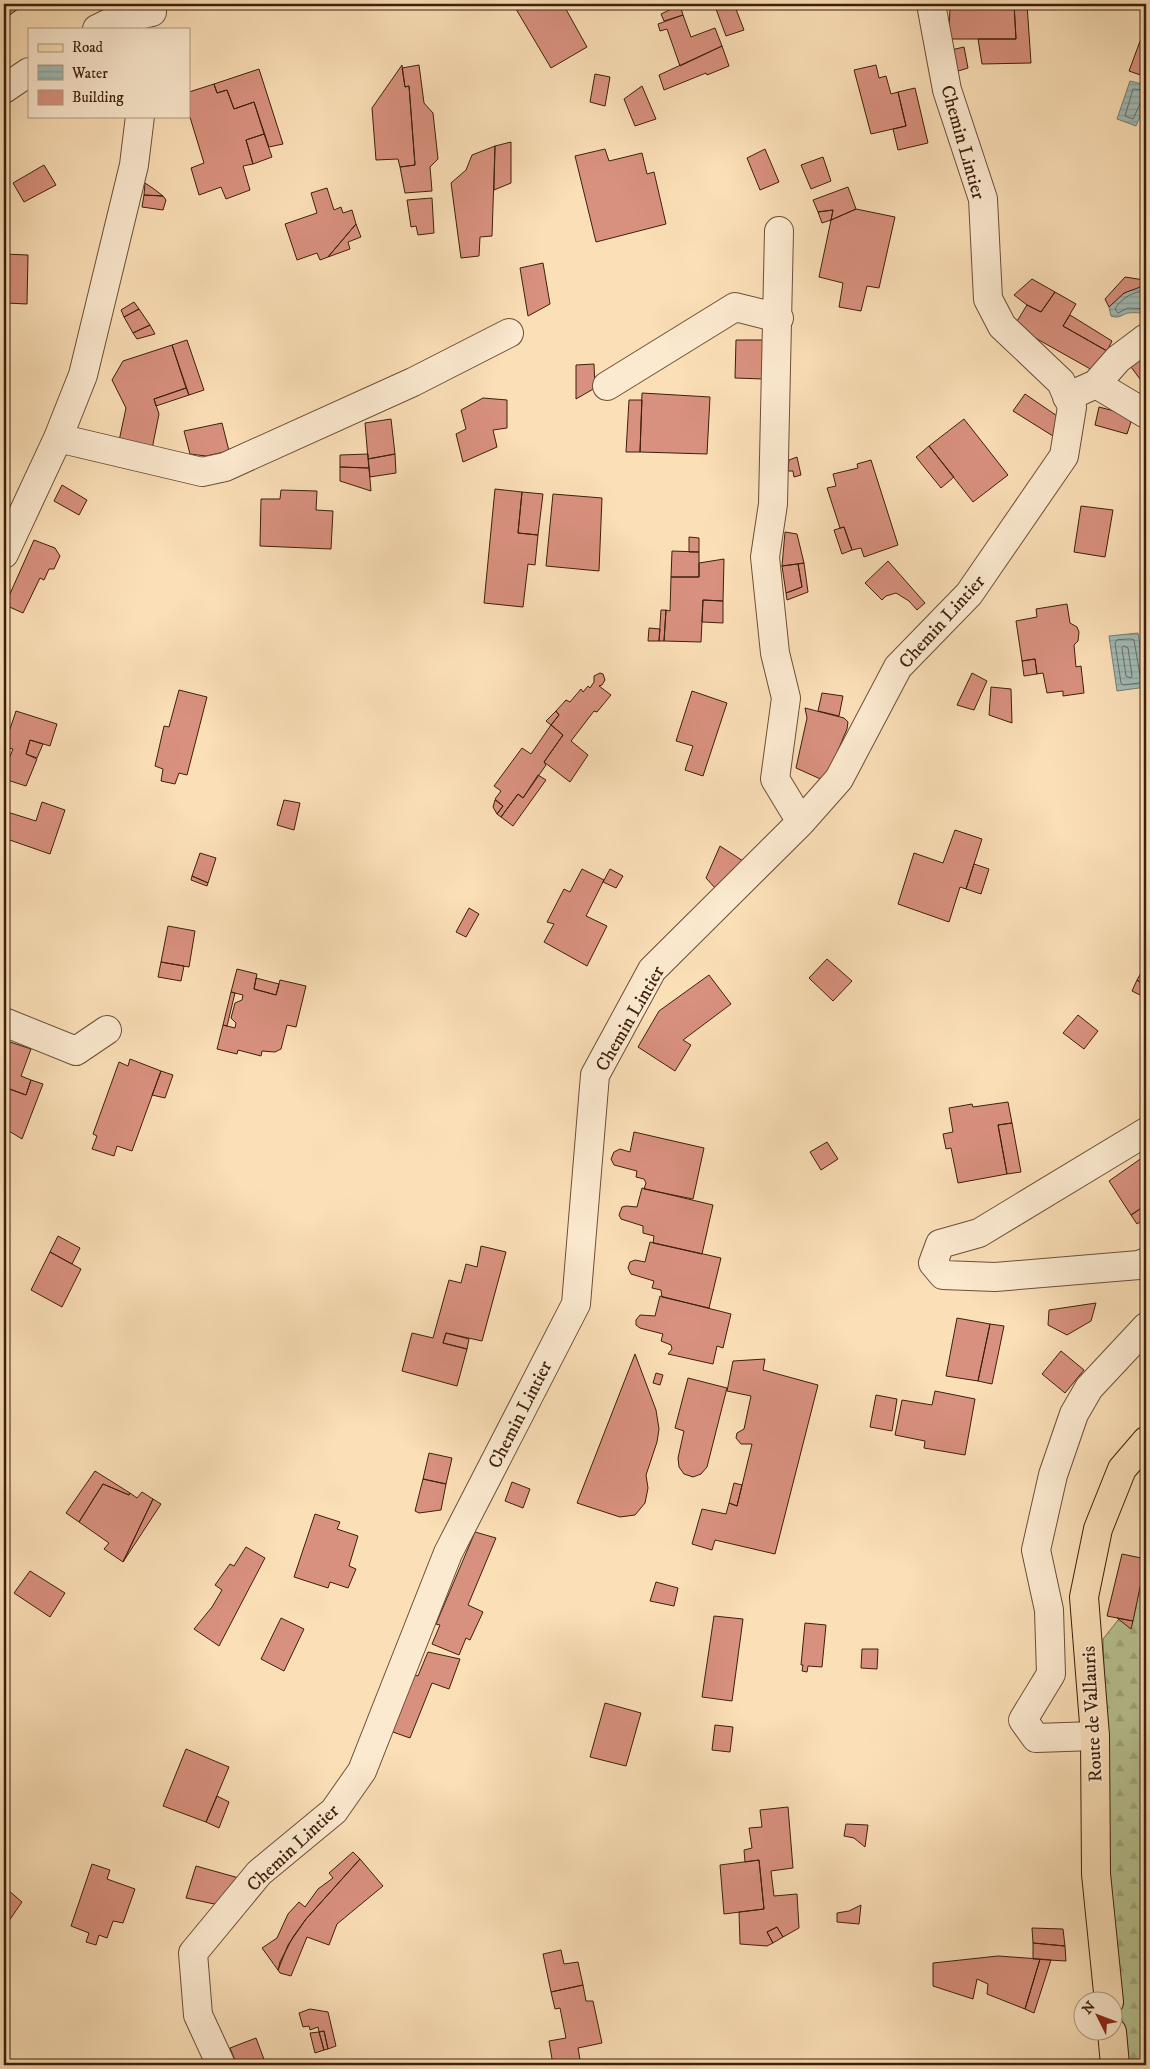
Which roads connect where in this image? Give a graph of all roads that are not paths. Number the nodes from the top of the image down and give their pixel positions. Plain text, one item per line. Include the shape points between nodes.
1 (930, 4) edge
2 (152, 15) edge
3 (99, 28) edge
4 (28, 73) edge
5 (4, 89) edge
6 (140, 118) edge
7 (779, 232) dead end
8 (779, 318) junction
9 (509, 333) dead end
10 (1146, 338) edge
11 (1096, 384) junction
12 (607, 386) dead end
13 (1068, 397) junction
14 (1146, 414) edge
15 (58, 438) junction
16 (4, 554) edge
17 (801, 822) junction
18 (4, 1022) edge
19 (107, 1030) dead end
20 (1146, 1132) edge
21 (1146, 1262) edge
22 (1146, 1327) edge
23 (1146, 1442) edge
24 (1095, 1736) junction
25 (1108, 1992) edge
26 (1113, 2042) edge
27 (221, 2065) edge
28 (1115, 2065) edge

1 - 13 street, Chemin Lintier via 947,90 982,200 988,299 1002,326 1062,382
2 - 3 street via 111,22
4 - 5 street
6 - 15 street via 134,164 83,375
7 - 8 street
8 - 12 street via 735,307
8 - 17 street via 773,504 765,557 775,653 786,698 775,780
9 - 15 street via 413,382 225,467 202,472
10 - 11 street via 1118,359
11 - 13 street
11 - 14 street
13 - 17 street, Chemin Lintier via 1072,407 1064,456 969,594 898,667 839,779
15 - 16 street
17 - 27 street, Chemin Lintier via 652,970 595,1075 576,1304 448,1552 362,1771 334,1811 259,1873 193,1953 198,2015
18 - 19 street via 76,1051
20 - 21 street via 979,1233 940,1244 933,1263 943,1275 995,1276
22 - 24 street via 1089,1388 1074,1414 1053,1475 1036,1550 1050,1610 1051,1674 1023,1720 1036,1738
23 - 24 main road, Route de Vallauris via 1122,1469 1098,1529 1084,1597
24 - 25 main road, Route de Vallauris via 1096,1874
26 - 28 main road

